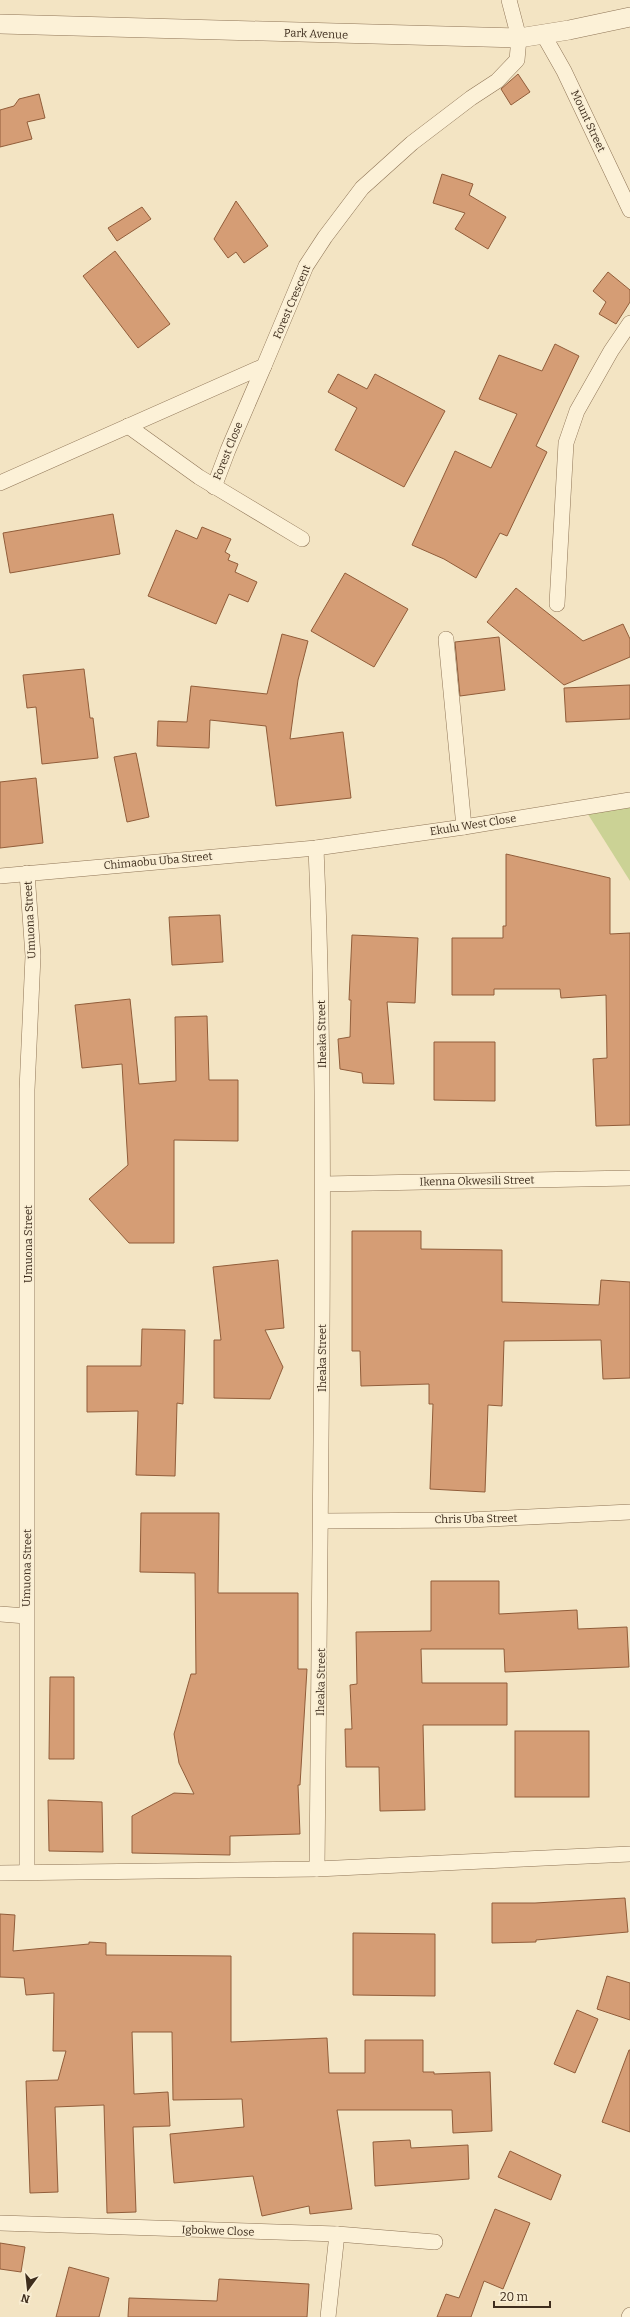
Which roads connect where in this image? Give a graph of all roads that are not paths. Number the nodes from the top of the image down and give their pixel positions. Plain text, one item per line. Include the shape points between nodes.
1 (509, 0) edge
2 (630, 17) edge
3 (0, 24) edge
4 (543, 34) junction
5 (519, 38) junction
6 (630, 210) edge
7 (630, 323) edge
8 (264, 366) junction
9 (128, 426) junction
10 (0, 482) edge
11 (214, 487) junction
12 (302, 539) dead end
13 (557, 604) dead end
14 (446, 639) dead end
15 (630, 800) edge
16 (464, 827) junction
17 (316, 848) junction
18 (27, 872) junction
19 (0, 876) edge
20 (630, 1178) edge
21 (324, 1184) junction
22 (630, 1512) edge
23 (322, 1520) junction
24 (0, 1614) edge
25 (26, 1616) junction
26 (630, 1854) edge
27 (317, 1869) junction
28 (27, 1872) junction
29 (0, 1873) edge
30 (0, 2223) edge
31 (336, 2234) junction
32 (435, 2242) dead end
33 (328, 2317) edge

1 - 5 street, Forest Crescent
2 - 4 street, Park Avenue
3 - 5 street, Park Avenue
4 - 5 street, Park Avenue
4 - 6 street, Mount Street via 564,71
5 - 8 street, Forest Crescent via 517,60 510,70 386,165 358,194 325,236 306,266
7 - 13 street via 611,350 581,405 566,443
8 - 9 street
8 - 11 street, Forest Close
9 - 10 street
9 - 11 street
11 - 12 street, Forest Close
14 - 16 street
15 - 16 street, Ekulu West Close
16 - 17 street, Ekulu West Close
17 - 18 street, Chimaobu Uba Street
17 - 21 street, Iheaka Street
18 - 19 street, Chimaobu Uba Street
18 - 25 street, Umuona Street via 33,956 27,1090
20 - 21 street, Ikenna Okwesili Street
21 - 23 street, Iheaka Street
22 - 23 street, Chris Uba Street via 492,1519
23 - 27 street, Iheaka Street
24 - 25 street
25 - 28 street, Umuona Street
26 - 27 street
27 - 28 street
28 - 29 street
30 - 31 street, Igbokwe Close
31 - 32 street, Igbokwe Close
31 - 33 street

